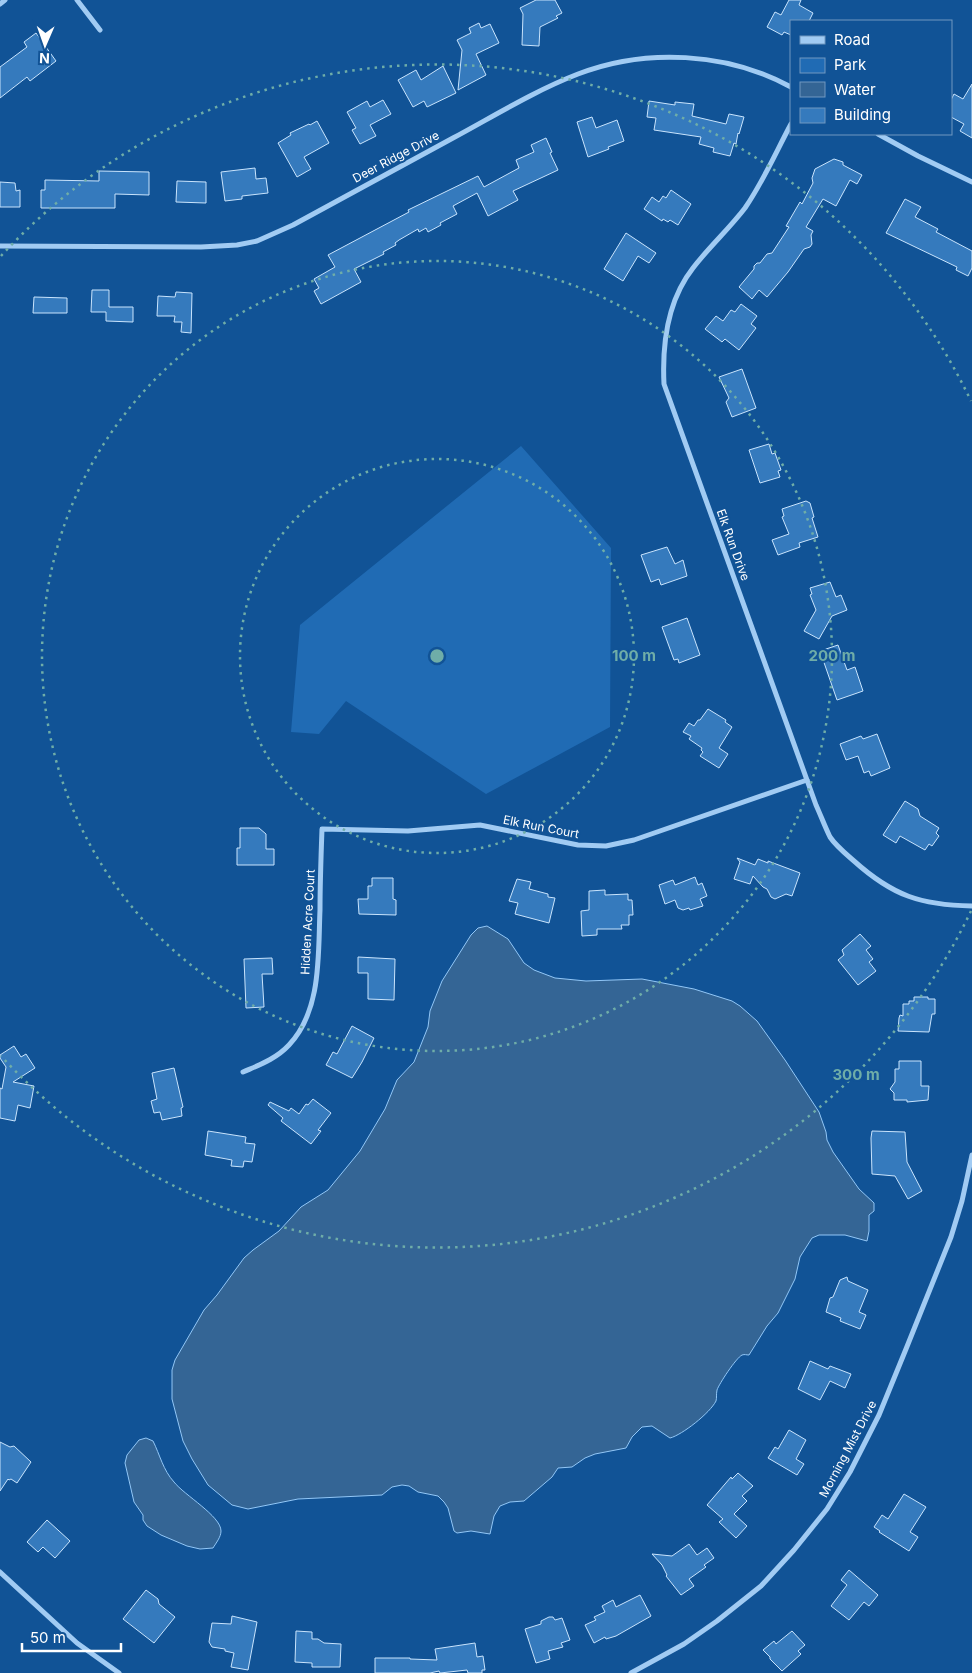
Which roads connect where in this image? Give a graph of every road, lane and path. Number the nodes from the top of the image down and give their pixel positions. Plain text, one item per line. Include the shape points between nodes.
1 (5, 0) edge
2 (77, 0) edge
3 (0, 4) edge
4 (100, 30) dead end
5 (790, 87) edge
6 (790, 126) edge
7 (880, 135) edge
8 (972, 182) edge
9 (0, 246) edge
10 (807, 780) junction
11 (322, 829) joint
12 (972, 906) edge
13 (243, 1072) dead end
14 (972, 1155) edge
15 (0, 1573) edge
16 (119, 1673) edge
17 (631, 1673) edge

1 - 3 street
2 - 4 street
5 - 9 street, Deer Ridge Drive via 746,69 700,58 636,60 601,66 543,89 257,241 201,247
6 - 10 street, Elk Run Drive via 745,208 692,270 676,296 663,358 664,384
7 - 8 street
10 - 11 street, Elk Run Court via 634,840 606,846 578,845 480,825 408,831
10 - 12 street, Elk Run Drive via 831,838 866,872 890,889 914,899
11 - 13 street, Hidden Acre Court via 318,966 305,1022 289,1045 271,1059
14 - 17 street, Morning Mist Drive via 951,1237 879,1416 827,1509 760,1586 684,1644
15 - 16 street via 77,1643

